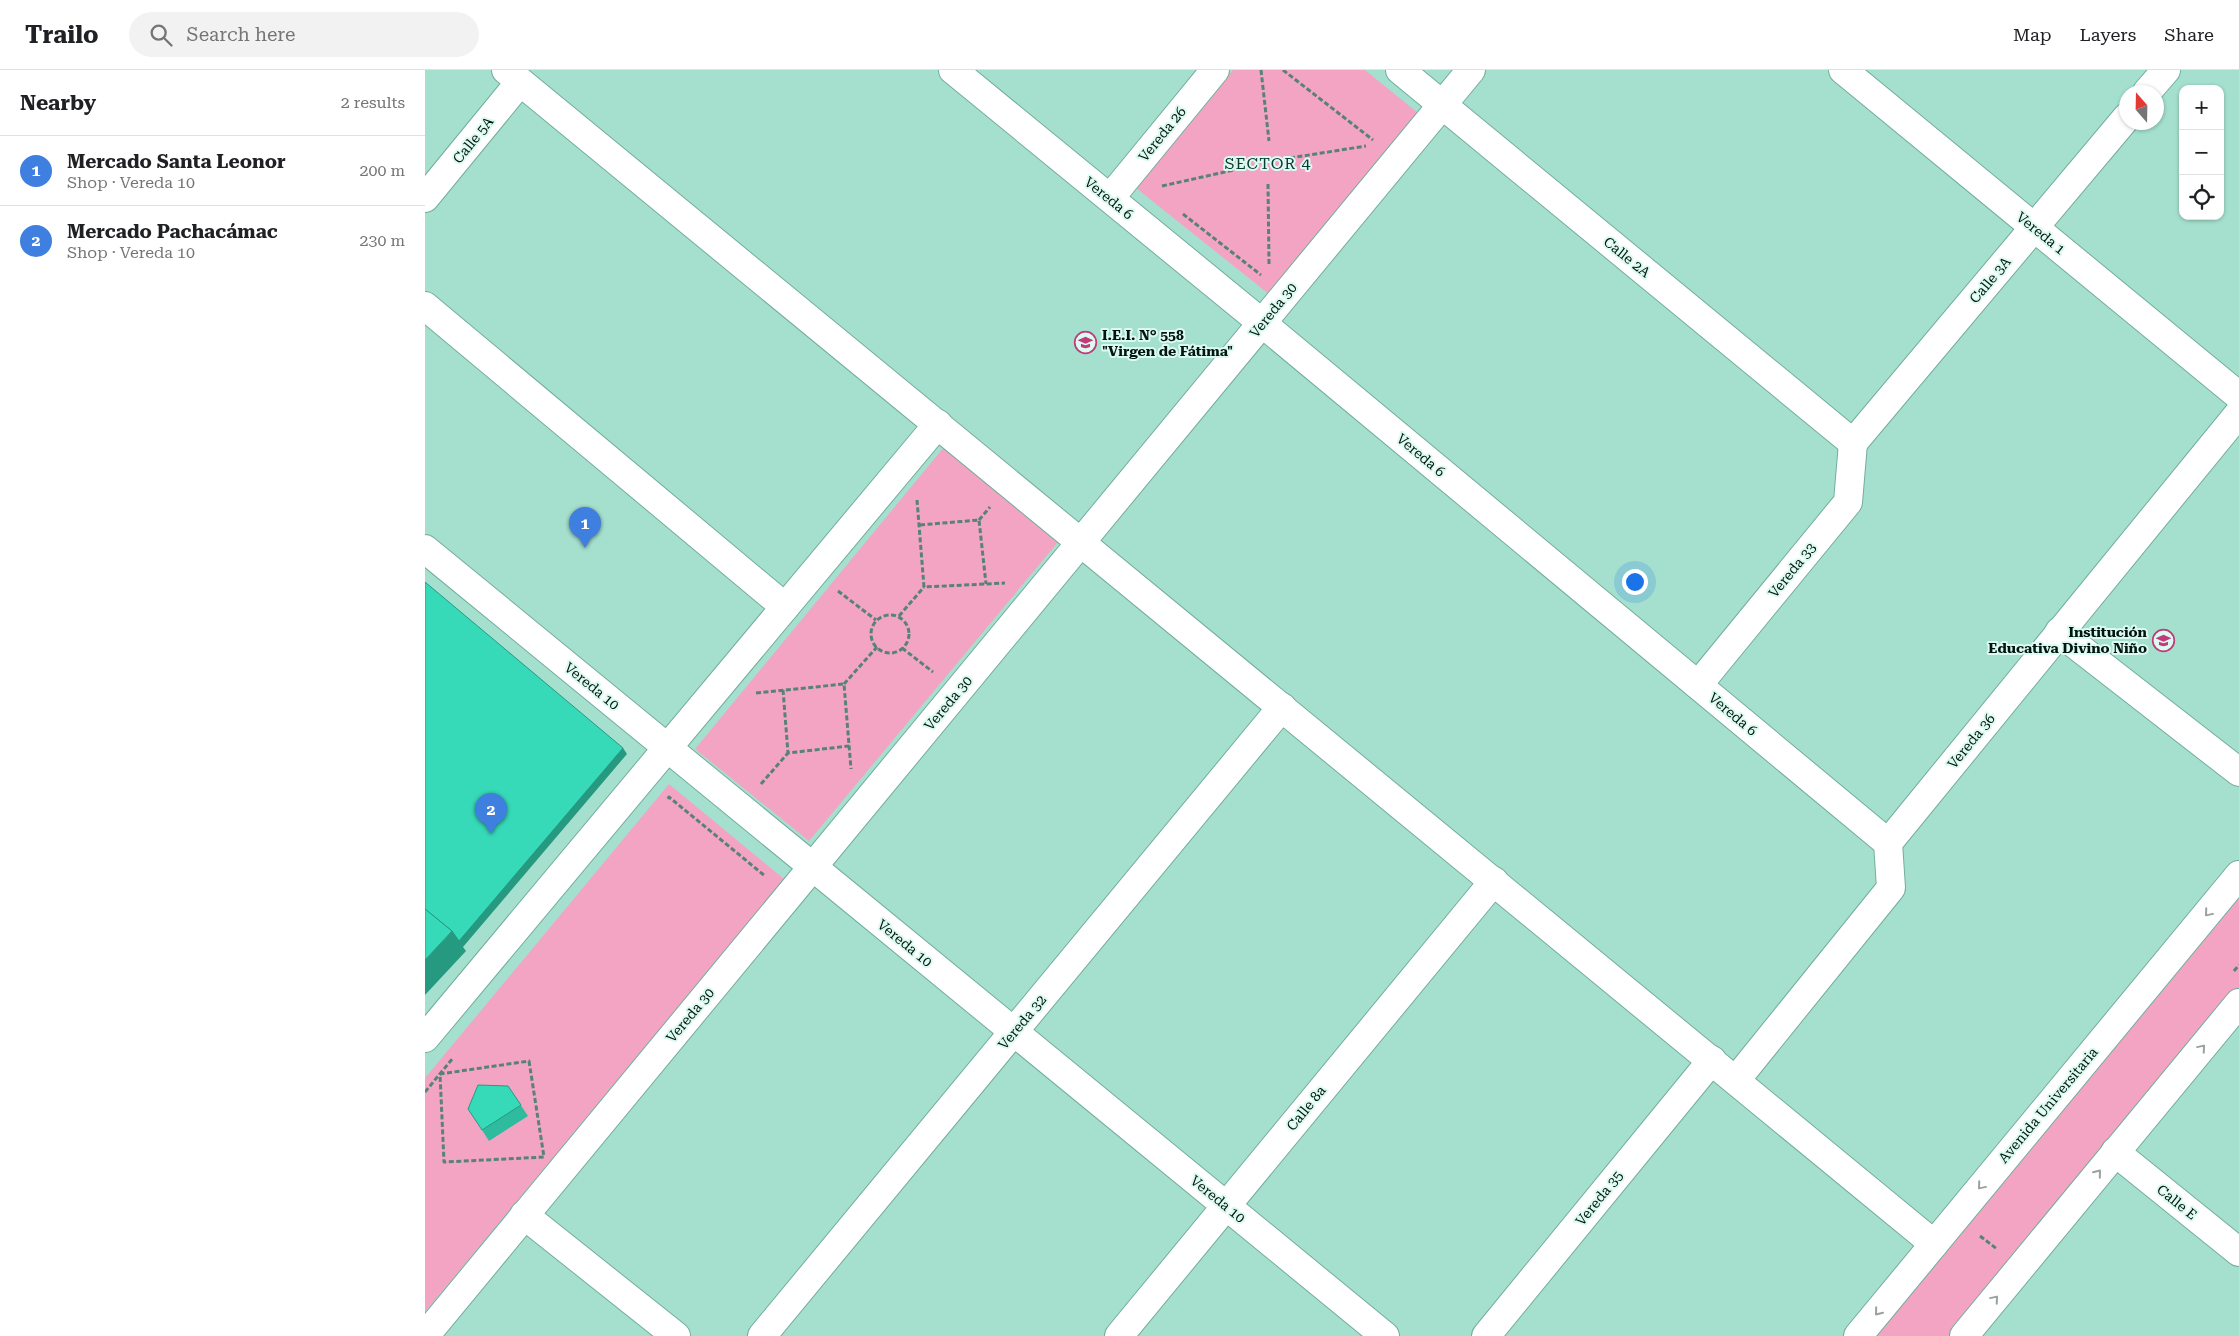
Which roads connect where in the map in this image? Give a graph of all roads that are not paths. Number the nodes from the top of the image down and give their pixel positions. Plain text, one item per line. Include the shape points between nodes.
1 (953, 70) edge
2 (1215, 70) edge
3 (1400, 70) edge
4 (1471, 70) edge
5 (1843, 70) edge
6 (2166, 70) edge
7 (513, 76) edge
8 (2153, 85) edge
9 (1442, 105) junction
10 (2119, 126) edge
11 (425, 198) edge
12 (1110, 198) junction
13 (2034, 227) junction
14 (425, 306) edge
15 (1262, 323) junction
16 (2239, 396) edge
17 (2239, 413) edge
18 (938, 424) junction
19 (1853, 443) junction
20 (1081, 542) junction
21 (425, 549) edge
22 (785, 607) junction
23 (2059, 632) junction
24 (1698, 685) junction
25 (1283, 707) junction
26 (667, 748) junction
27 (2239, 772) edge
28 (1888, 843) junction
29 (812, 867) junction
30 (2239, 875) edge
31 (1494, 881) junction
32 (2239, 1003) edge
33 (1013, 1032) junction
34 (425, 1038) edge
35 (1712, 1060) junction
36 (1735, 1080) junction
37 (2115, 1152) junction
38 (1226, 1206) junction
39 (525, 1215) junction
40 (1933, 1244) junction
41 (2239, 1252) edge
42 (425, 1336) edge
43 (676, 1336) edge
44 (762, 1336) edge
45 (1119, 1336) edge
46 (1385, 1336) edge
47 (1486, 1336) edge
48 (1858, 1336) edge
49 (1964, 1336) edge

1 - 12 street, Vereda 6
2 - 12 street, Vereda 26
3 - 9 street, Calle 2A
4 - 9 street, Vereda 30
5 - 13 street, Vereda 1
6 - 8 street
7 - 11 street, Calle 5A
7 - 18 street
9 - 15 street, Vereda 30
9 - 19 street, Calle 2A
10 - 13 street, Calle 3A
12 - 15 street, Vereda 6
13 - 16 street, Vereda 1
13 - 19 street, Calle 3A
14 - 22 street
15 - 20 street, Vereda 30
15 - 24 street, Vereda 6
17 - 23 street, Vereda 36
18 - 20 street
18 - 22 street
19 - 24 street, Vereda 33 via 1848,502
20 - 25 street
20 - 29 street, Vereda 30
21 - 26 street, Vereda 10
22 - 26 street
23 - 27 street
23 - 28 street, Vereda 36
24 - 28 street, Vereda 6
25 - 31 street
25 - 33 street, Vereda 32
26 - 29 street, Vereda 10
26 - 34 street
28 - 36 street via 1891,888
29 - 33 street, Vereda 10
29 - 39 street, Vereda 30
30 -> 40 street, Avenida Universitaria
31 - 35 street
31 - 38 street, Calle 8a
37 -> 32 street
33 - 38 street, Vereda 10
33 - 44 street, Vereda 32
35 - 36 street
35 - 47 street, Vereda 35
36 - 40 street
37 - 41 street, Calle E
49 -> 37 street
38 - 45 street, Calle 8a
38 - 46 street, Vereda 10
39 - 42 street, Vereda 30
39 - 43 street
40 -> 48 street, Avenida Universitaria

